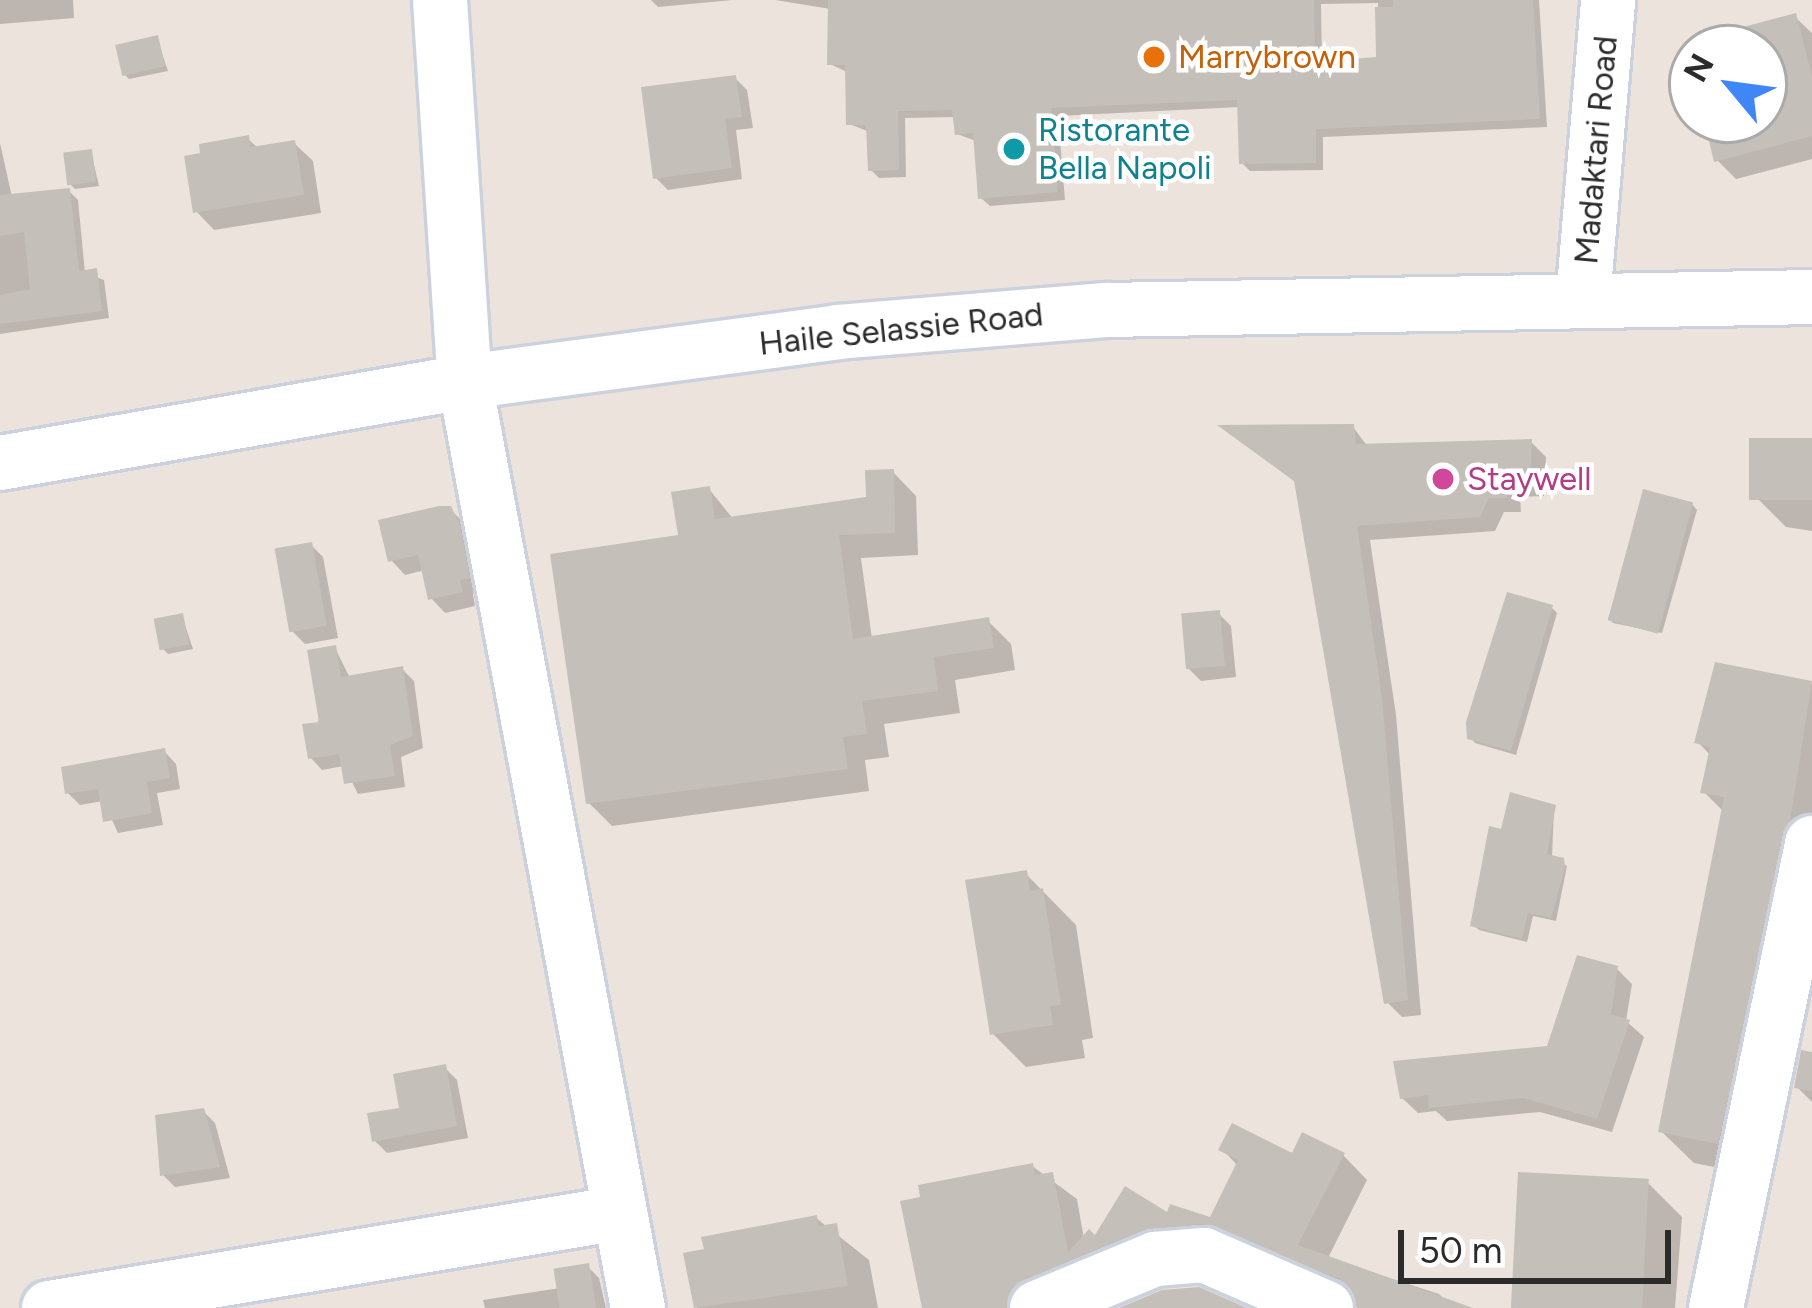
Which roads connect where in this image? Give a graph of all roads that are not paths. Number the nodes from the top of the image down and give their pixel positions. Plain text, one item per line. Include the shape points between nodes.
1 (440, 0) edge
2 (1608, 0) edge
3 (1812, 297) edge
4 (1583, 300) junction
5 (466, 382) junction
6 (0, 463) edge
7 (1812, 843) edge
8 (1797, 993) edge
9 (620, 1213) junction
10 (49, 1308) edge
11 (638, 1308) edge
12 (1037, 1308) edge
13 (1326, 1308) edge
14 (1716, 1308) edge

1 - 5 street
2 - 4 street, Madaktari Road
3 - 4 street, Haile Selassie Road
4 - 5 street, Haile Selassie Road via 1106,310 838,332
5 - 6 street, Haile Selassie Road
5 - 9 street
7 - 8 street
8 - 14 street
9 - 10 street
9 - 11 street
12 - 13 street via 1155,1259 1204,1255

